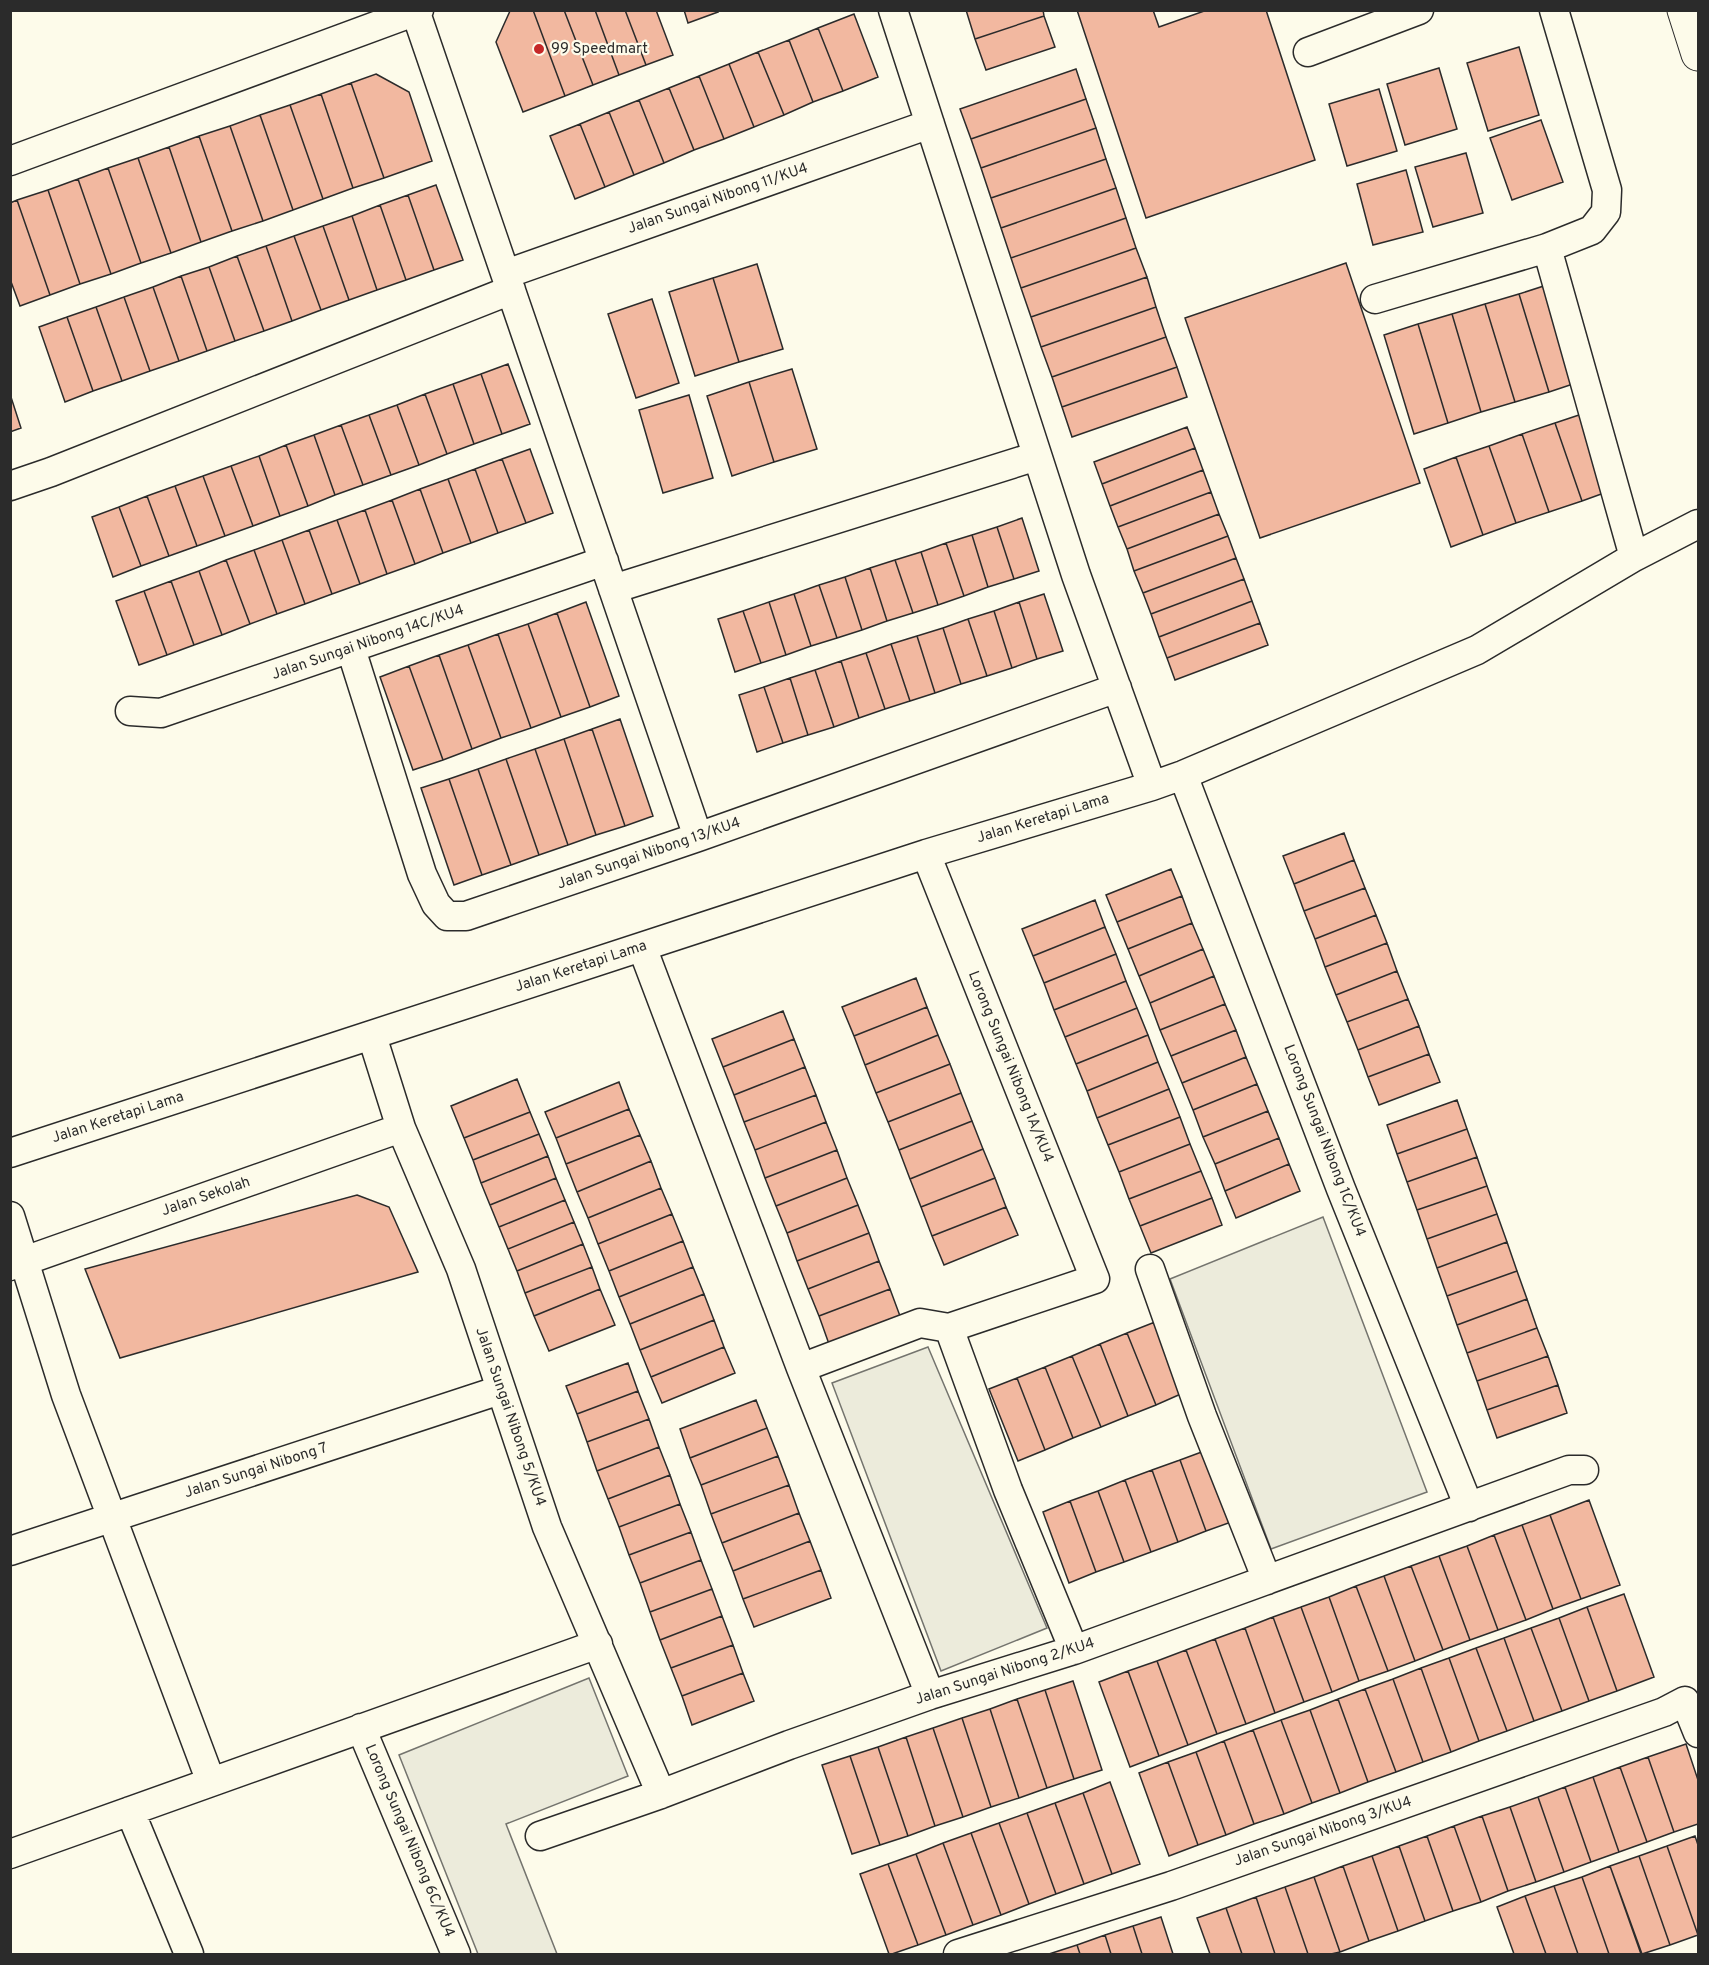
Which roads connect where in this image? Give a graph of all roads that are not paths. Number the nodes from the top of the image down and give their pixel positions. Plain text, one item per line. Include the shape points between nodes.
1 (893, 10) edge
2 (1419, 10) edge
3 (1554, 10) edge
4 (1684, 10) edge
5 (416, 11) edge
6 (1308, 52) dead end
7 (1698, 54) edge
8 (930, 124) junction
9 (10, 161) edge
10 (1547, 248) junction
11 (509, 282) junction
12 (1375, 299) dead end
13 (1037, 456) junction
14 (10, 486) edge
15 (1698, 524) edge
16 (1634, 557) junction
17 (604, 561) junction
18 (613, 589) junction
19 (351, 649) junction
20 (1117, 688) junction
21 (130, 711) dead end
22 (1183, 775) junction
23 (1152, 786) junction
24 (698, 837) junction
25 (926, 854) junction
26 (642, 947) junction
27 (372, 1036) junction
28 (401, 1128) junction
29 (10, 1153) edge
30 (10, 1216) edge
31 (18, 1263) edge
32 (1150, 1269) dead end
33 (949, 1328) junction
34 (801, 1368) junction
35 (500, 1390) junction
36 (1584, 1470) dead end
37 (1469, 1507) junction
38 (111, 1519) junction
39 (10, 1551) edge
40 (1268, 1580) junction
41 (598, 1644) junction
42 (1074, 1650) junction
43 (930, 1695) junction
44 (361, 1728) junction
45 (1698, 1733) edge
46 (211, 1782) junction
47 (661, 1794) junction
48 (130, 1811) junction
49 (540, 1836) dead end
50 (10, 1854) edge
51 (189, 1954) edge
52 (456, 1954) edge
53 (958, 1954) edge

1 - 8 street
2 - 6 street
3 - 10 street via 1607,190 1606,212 1592,230
4 - 7 highway
5 - 9 street
5 - 11 street
8 - 11 street, Jalan Sungai Nibong 11/KU4
8 - 13 street
10 - 12 street
10 - 16 street
11 - 14 street, Jalan Sungai Nibong 11/KU4
11 - 17 street
13 - 18 street
13 - 20 street
15 - 16 street, Jalan Keretapi Lama
16 - 22 street, Jalan Keretapi Lama via 1477,650
17 - 18 street
17 - 19 street, Jalan Sungai Nibong 14C/KU4
18 - 24 street
19 - 21 street, Jalan Sungai Nibong 14C/KU4 via 161,713
19 - 24 street, Jalan Sungai Nibong 13/KU4 via 422,874 436,903 447,915 466,916
20 - 23 street
20 - 24 street, Jalan Sungai Nibong 13/KU4
22 - 23 street, Jalan Keretapi Lama
22 - 37 street, Lorong Sungai Nibong 1C/KU4 via 1341,1189
23 - 25 street, Jalan Keretapi Lama
25 - 26 street, Jalan Keretapi Lama
25 - 33 street, Lorong Sungai Nibong 1A/KU4 via 1095,1280
26 - 27 street, Jalan Keretapi Lama
26 - 34 street
27 - 28 street, Jalan Sungai Nibong 5/KU4
27 - 29 street, Jalan Keretapi Lama
28 - 31 street, Jalan Sekolah
28 - 35 street, Jalan Sungai Nibong 5/KU4 via 461,1269
30 - 31 street
31 - 38 street
32 - 40 street via 1202,1416
33 - 34 street via 920,1323
33 - 42 street via 1008,1490
34 - 43 street
35 - 38 street, Jalan Sungai Nibong 7
35 - 41 street, Jalan Sungai Nibong 5/KU4 via 547,1527
36 - 37 street, Jalan Sungai Nibong 2/KU4 via 1569,1470
37 - 40 street, Jalan Sungai Nibong 2/KU4
38 - 39 street, Jalan Sungai Nibong 7
38 - 46 street
40 - 42 street, Jalan Sungai Nibong 2/KU4
41 - 44 street
41 - 47 street, Jalan Sungai Nibong 5/KU4
42 - 43 street, Jalan Sungai Nibong 2/KU4
43 - 47 street, Jalan Sungai Nibong 2/KU4
44 - 46 street
44 - 52 street, Lorong Sungai Nibong 6C/KU4
45 - 53 street, Jalan Sungai Nibong 3/KU4 via 1685,1701 1664,1712 1182,1882
46 - 48 street
47 - 49 street, Jalan Sungai Nibong 2/KU4
48 - 50 street
48 - 51 street

